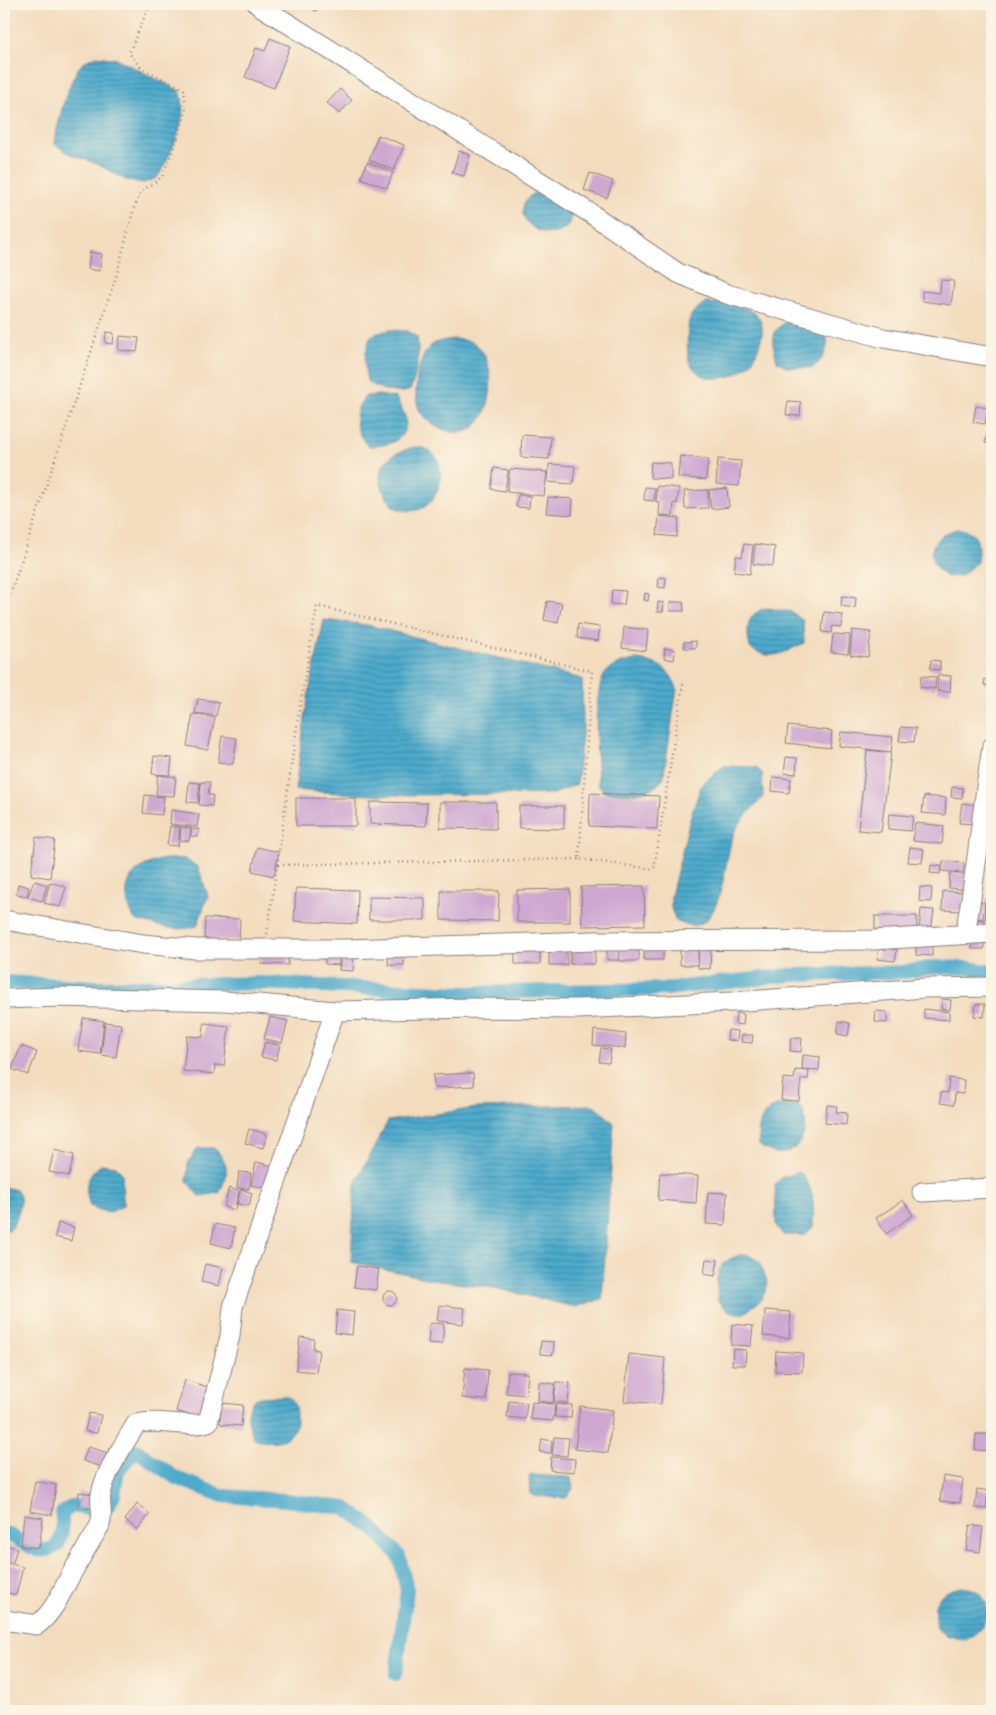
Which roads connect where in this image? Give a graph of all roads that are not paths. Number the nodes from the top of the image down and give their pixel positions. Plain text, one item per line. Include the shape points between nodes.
1 (257, 4) edge
2 (992, 357) edge
3 (992, 747) edge
4 (4, 920) edge
5 (965, 933) junction
6 (992, 933) edge
7 (992, 987) edge
8 (4, 999) edge
9 (335, 1011) junction
10 (992, 1188) edge
11 (922, 1192) dead end
12 (4, 1620) edge

1 - 2 street via 590,213 678,273 727,294 883,338
3 - 5 street via 975,882
4 - 5 street via 143,944 196,949 346,949 594,941 873,940
5 - 6 street
7 - 9 street via 925,988 646,1006
8 - 9 street via 225,1001
9 - 12 street via 233,1307 230,1336 208,1422 194,1426 164,1421 136,1424 101,1494 103,1518 100,1525 46,1618 37,1625
10 - 11 street

